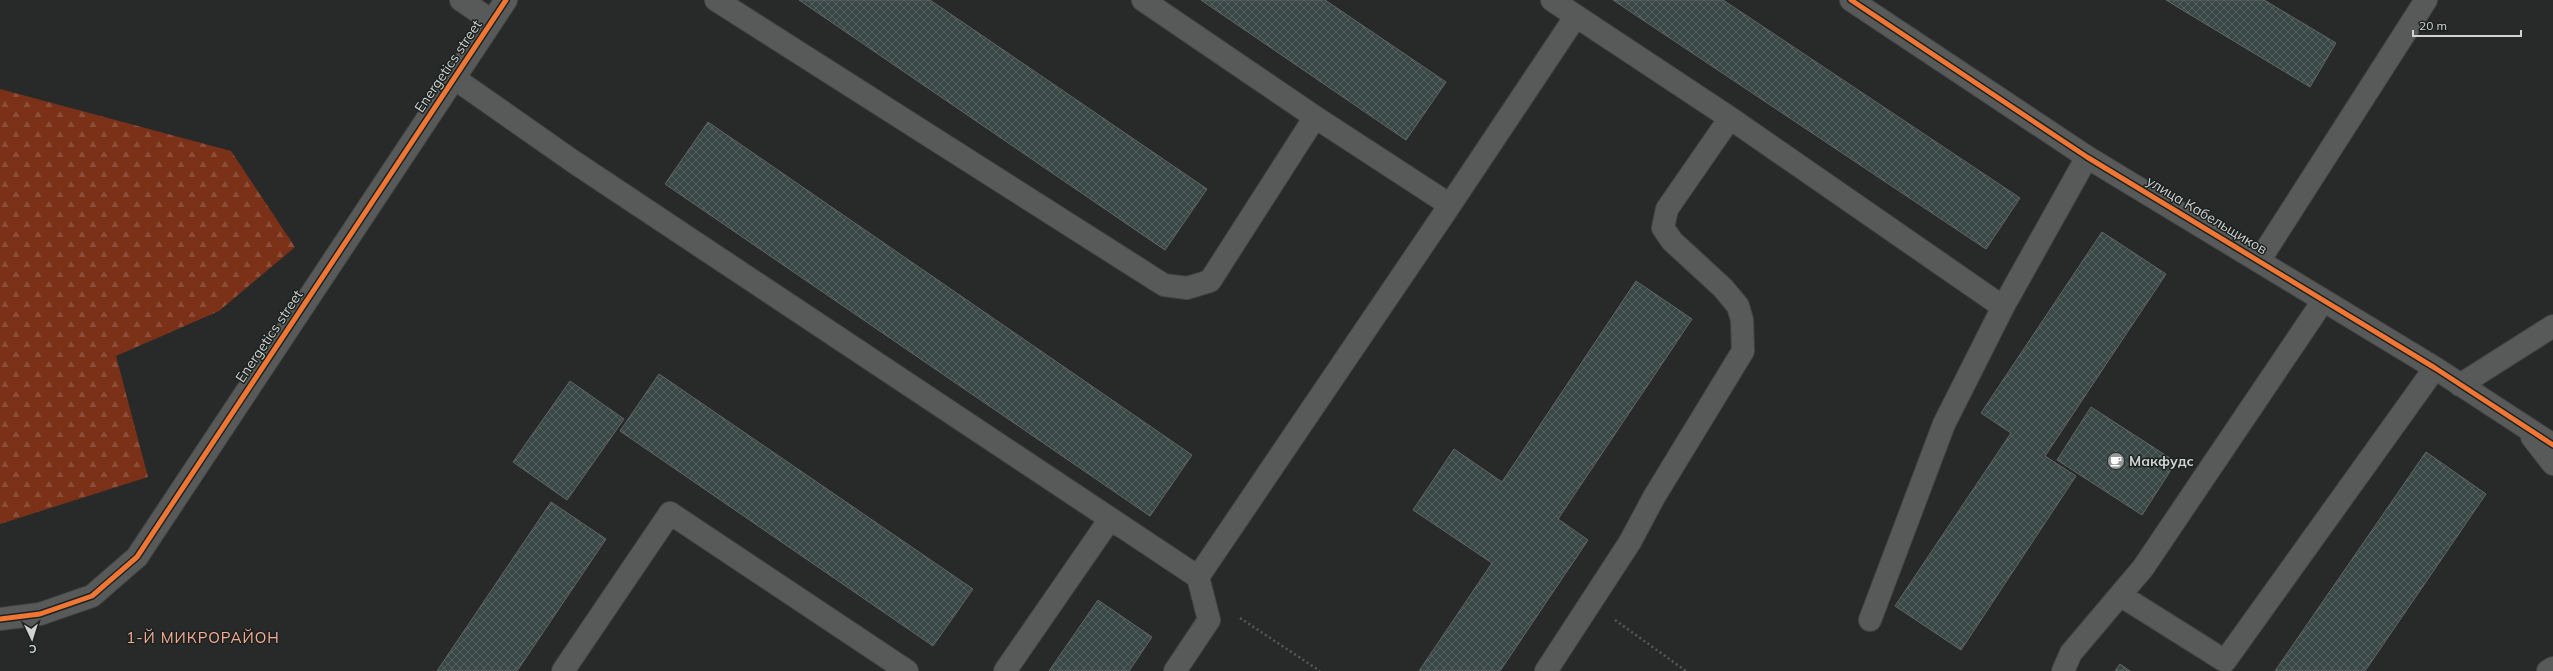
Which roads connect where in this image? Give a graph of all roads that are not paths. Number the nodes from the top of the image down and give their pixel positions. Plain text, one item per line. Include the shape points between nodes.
1 (461, 0) edge
2 (506, 0) edge
3 (716, 0) edge
4 (1144, 0) edge
5 (1552, 0) edge
6 (1851, 0) edge
7 (2426, 0) edge
8 (1576, 16) junction
9 (492, 21) junction
10 (454, 78) junction
11 (1315, 117) junction
12 (1730, 118) junction
13 (2087, 157) junction
14 (1450, 205) junction
15 (2259, 261) junction
16 (2323, 301) junction
17 (2003, 307) junction
18 (2553, 326) edge
19 (2435, 368) junction
20 (2460, 384) junction
21 (2523, 427) junction
22 (2553, 434) edge
23 (2553, 445) edge
24 (2553, 464) edge
25 (1110, 519) junction
26 (1200, 586) junction
27 (2120, 595) junction
28 (0, 619) edge
29 (1870, 620) dead end
30 (2553, 668) edge
31 (901, 669) edge
32 (563, 671) edge
33 (1005, 671) edge
34 (1175, 671) edge
35 (1546, 671) edge
36 (2063, 671) edge
37 (2548, 671) edge

1 - 9 street
2 - 9 street, Energetics street
3 - 11 street via 1164,285 1187,288 1210,281
4 - 11 street
5 - 8 street
6 - 13 street, улица Кабельщиков
7 - 15 street
8 - 12 street
8 - 14 street
9 - 10 street, Energetics street
10 - 25 street via 574,162
10 - 28 street, Energetics street via 137,557 92,596 40,614
11 - 14 street
12 - 17 street
12 - 35 street via 1667,209 1663,228 1672,241 1723,288 1738,306 1742,320 1743,351 1654,497 1630,542
13 - 15 street, улица Кабельщиков
13 - 17 street
14 - 26 street
15 - 16 street, улица Кабельщиков
16 - 19 street, улица Кабельщиков
16 - 27 street via 2143,568
17 - 29 street via 1944,424
18 - 20 street
19 - 20 street, улица Кабельщиков
19 - 27 street via 2225,661
20 - 21 street, улица Кабельщиков
21 - 22 street
21 - 23 street, улица Кабельщиков
21 - 24 street
25 - 26 street
25 - 33 street
26 - 34 street via 1210,620
27 - 36 street via 2072,653
30 - 37 street
31 - 32 street via 670,513

